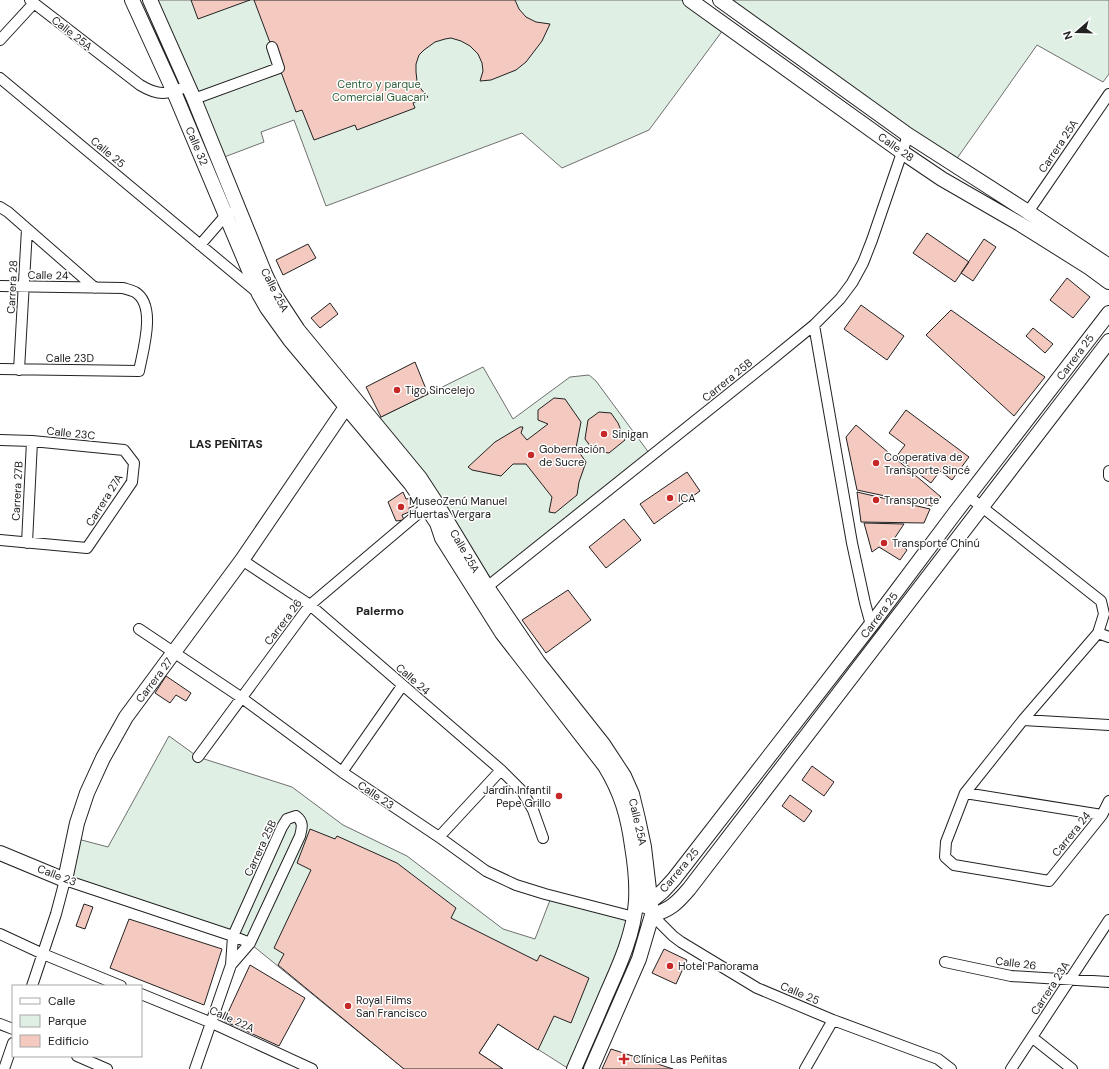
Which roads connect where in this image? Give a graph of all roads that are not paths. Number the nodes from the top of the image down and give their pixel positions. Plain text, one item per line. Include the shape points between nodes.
1 (132, 0) edge
2 (150, 0) edge
3 (690, 0) edge
4 (720, 0) edge
5 (32, 2) edge
6 (0, 40) edge
7 (272, 47) dead end
8 (0, 78) edge
9 (174, 92) junction
10 (192, 93) junction
11 (1109, 94) edge
12 (908, 135) junction
13 (902, 152) junction
14 (0, 208) edge
15 (232, 212) junction
16 (1028, 212) junction
17 (26, 229) junction
18 (200, 245) junction
19 (1109, 266) edge
20 (1109, 282) edge
21 (0, 286) edge
22 (24, 287) junction
23 (95, 288) junction
24 (259, 294) junction
25 (1109, 313) edge
26 (814, 324) junction
27 (1109, 341) edge
28 (0, 369) edge
29 (19, 370) junction
30 (139, 371) joint
31 (346, 407) junction
32 (0, 440) edge
33 (32, 441) junction
34 (134, 463) joint
35 (1109, 471) edge
36 (1109, 476) edge
37 (968, 496) junction
38 (426, 507) junction
39 (982, 507) junction
40 (437, 523) junction
41 (0, 540) edge
42 (27, 543) junction
43 (242, 560) junction
44 (487, 587) junction
45 (310, 605) junction
46 (871, 625) junction
47 (139, 628) dead end
48 (1098, 633) junction
49 (1109, 637) edge
50 (175, 652) junction
51 (402, 686) junction
52 (242, 698) junction
53 (1023, 720) junction
54 (1109, 725) edge
55 (198, 757) dead end
56 (501, 770) junction
57 (342, 772) junction
58 (965, 793) junction
59 (1109, 801) edge
60 (1102, 815) junction
61 (438, 836) junction
62 (542, 838) dead end
63 (0, 853) edge
64 (65, 880) junction
65 (636, 887) junction
66 (650, 907) junction
67 (634, 917) junction
68 (1109, 920) edge
69 (0, 934) edge
70 (233, 936) junction
71 (250, 944) junction
72 (43, 954) junction
73 (945, 962) dead end
74 (231, 965) junction
75 (1070, 979) junction
76 (1109, 982) edge
77 (32, 985) edge
78 (119, 985) edge
79 (142, 994) edge
80 (833, 1020) junction
81 (212, 1023) junction
82 (0, 1024) edge
83 (12, 1029) edge
84 (1033, 1038) junction
85 (12, 1046) edge
86 (79, 1057) edge
87 (4, 1069) edge
88 (107, 1069) edge
89 (195, 1069) edge
90 (312, 1069) edge
91 (574, 1069) edge
92 (591, 1069) edge
93 (805, 1069) edge
94 (951, 1069) edge
95 (1011, 1069) edge
96 (1072, 1069) edge

1 - 9 main road, Calle 32
2 - 10 main road, Calle 32
3 - 13 main road, Calle 28
4 - 12 main road, Calle 28
5 - 6 street
5 - 9 street, Calle 25A via 151,92
7 - 10 street via 279,68
8 - 18 street, Calle 25
9 - 10 street
9 - 15 main road, Calle 32
10 - 15 main road, Calle 32
11 - 16 street, Carrera 25A
12 - 13 street, Carrera 25B
12 - 16 main road, Calle 28
13 - 20 main road, Calle 28
13 - 26 street, Carrera 25B via 863,263 840,299
14 - 17 street
15 - 18 street
15 - 24 main road, Calle 32
15 - 44 main road, Calle 25A via 283,309 420,478
16 - 19 main road, Calle 28
17 - 22 street, Carrera 28
17 - 23 street
18 - 24 street, Calle 25
21 - 22 street, Calle 24
22 - 23 street, Calle 24
22 - 29 street, Carrera 28
23 - 30 street, Calle 24 via 123,288 140,296 148,322
24 - 31 main road, Calle 25A via 290,340
25 - 37 main road, Carrera 25
26 - 44 street, Carrera 25B
26 - 46 street via 852,543
27 - 39 main road, Carrera 25
28 - 29 street, Calle 23D
29 - 30 street, Calle 23D
31 - 38 main road, Calle 25A via 411,484
31 - 43 main road, Carrera 27
32 - 33 street, Calle 23C
33 - 34 street, Calle 23C via 124,450
33 - 42 street, Carrera 27B
34 - 42 street, Carrera 27A via 132,482 88,548
35 - 36 street
37 - 39 street
37 - 46 main road, Carrera 25
38 - 40 main road, Calle 25A
38 - 45 street, Carrera 26
39 - 48 street via 1101,601 1104,614
39 - 66 main road, Carrera 25 via 685,894 677,903 662,912
40 - 44 main road via 479,587 484,590
40 - 65 main road, Calle 25A via 442,538 502,633 615,784 629,825
41 - 42 street
43 - 45 street, Calle 24
43 - 50 main road, Carrera 27
44 - 66 main road, Calle 25A via 538,662 624,776 632,794 644,847
45 - 51 street, Calle 24
45 - 52 street, Carrera 26
46 - 66 main road, Carrera 25
47 - 50 street, Calle 23
48 - 49 street
48 - 53 street
50 - 52 street, Calle 23
50 - 64 main road, Carrera 27 via 126,717 103,758 77,823
51 - 56 street, Calle 24
51 - 57 street
52 - 55 street, Carrera 26
52 - 57 street, Calle 23
53 - 54 street
53 - 58 street
56 - 61 street
56 - 62 street, Calle 24 via 522,791 533,810
57 - 61 street, Calle 23
58 - 60 street
58 - 60 street, Carrera 24 via 946,842 945,857 954,865 1049,881
59 - 60 street, Carrera 24
61 - 67 street, Calle 23 via 486,871 516,885
63 - 64 main road, Calle 23
64 - 70 street, Calle 23
64 - 72 street, Carrera 27
65 - 66 main road
65 - 67 main road, Calle 25A
66 - 67 main road
66 - 80 street, Calle 25 via 673,936 681,942 756,988
66 - 92 main road via 639,958
67 - 91 main road via 621,960
68 - 75 street, Carrera 23A
69 - 72 street
70 - 71 street, Calle 23
70 - 71 street, Carrera 25B via 282,827 287,819 296,816 301,820 300,836
70 - 74 street, Carrera 25B
71 - 74 street, Carrera 25B
72 - 77 street, Carrera 27
72 - 78 street
73 - 75 street, Calle 26 via 1011,976
74 - 81 street, Carrera 25B
75 - 76 street, Calle 26
75 - 84 street, Carrera 23A
79 - 81 street, Calle 22A
80 - 93 street
80 - 94 street, Calle 25 via 938,1059
81 - 89 street, Carrera 25B
81 - 90 street, Calle 22A
82 - 83 street
84 - 95 street, Carrera 23A
84 - 96 street
85 - 87 street
86 - 88 street

